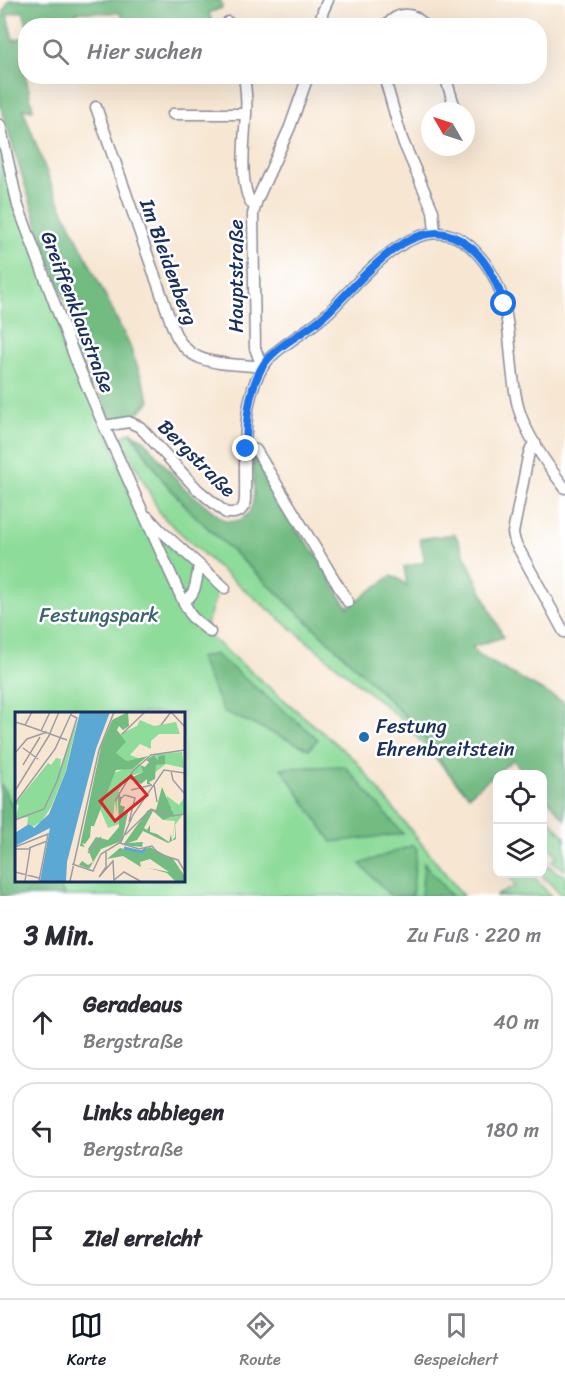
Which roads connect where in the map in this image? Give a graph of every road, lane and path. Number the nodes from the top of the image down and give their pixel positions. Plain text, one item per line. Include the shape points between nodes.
1 (327, 0) edge
2 (322, 18) edge
3 (395, 18) edge
4 (417, 18) edge
5 (244, 84) edge
6 (305, 84) edge
7 (386, 84) edge
8 (448, 84) edge
9 (453, 102) edge
10 (96, 107) dead end
11 (173, 114) dead end
12 (246, 114) junction
13 (0, 125) edge
14 (255, 207) junction
15 (435, 232) junction
16 (262, 367) junction
17 (104, 426) junction
18 (536, 444) junction
19 (246, 449) junction
20 (565, 488) edge
21 (141, 507) junction
22 (199, 566) junction
23 (225, 588) dead end
24 (183, 601) junction
25 (348, 602) dead end
26 (210, 632) dead end
27 (564, 632) edge

1 - 2 street
3 - 4 street via 405,14
5 - 12 street, Hauptstraße
6 - 14 street
7 - 15 street via 402,139 434,211
8 - 9 street
10 - 16 street, Im Bleidenberg via 182,346 202,360
11 - 12 street
12 - 14 street, Hauptstraße via 243,168 248,199
13 - 17 street, Greiffenklaustraße via 18,206
14 - 16 street, Hauptstraße via 255,348
15 - 16 street, Bergstraße via 417,236 390,254 326,315
15 - 18 street via 465,242 495,279 506,314 518,406
16 - 19 street, Bergstraße via 250,399
17 - 19 street, Bergstraße via 129,422 140,427 226,513 244,506
17 - 21 street, Greiffenklaustraße
18 - 20 street
18 - 27 street via 528,457 513,532
19 - 25 street, Bergstraße via 256,450
21 - 22 street, Greiffenklaustraße
21 - 24 street, Greiffenklaustraße
22 - 23 street, Greiffenklaustraße
22 - 24 street via 193,593
24 - 26 street, Greiffenklaustraße via 192,616

